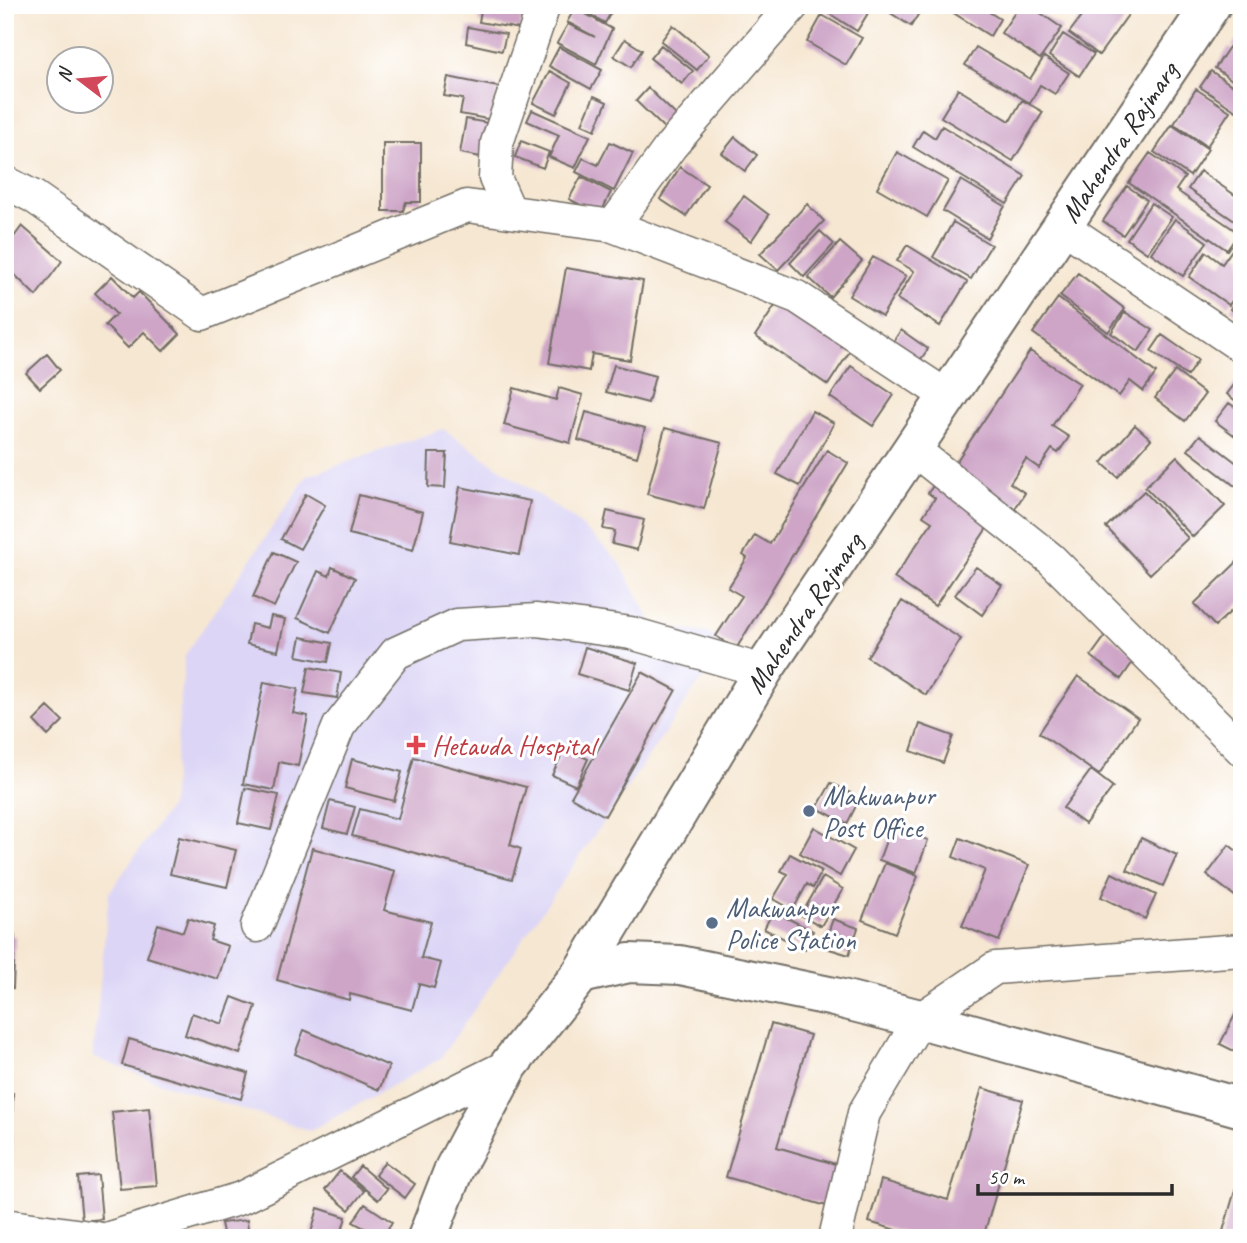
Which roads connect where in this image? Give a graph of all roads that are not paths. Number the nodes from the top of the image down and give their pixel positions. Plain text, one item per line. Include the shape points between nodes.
1 (544, 5) edge
2 (793, 5) edge
3 (1211, 5) edge
4 (5, 183) edge
5 (510, 212) junction
6 (613, 226) junction
7 (1062, 226) junction
8 (1242, 347) edge
9 (947, 396) junction
10 (914, 450) junction
11 (763, 671) junction
12 (1242, 750) edge
13 (257, 926) dead end
14 (1242, 950) edge
15 (581, 974) junction
16 (920, 1019) junction
17 (509, 1065) junction
18 (1242, 1108) edge
19 (5, 1225) edge
20 (114, 1237) edge
21 (427, 1238) edge
22 (835, 1238) edge

1 - 5 street via 498,144 495,178
2 - 6 street via 671,146
3 - 7 main road, Mahendra Rajmarg
4 - 5 street via 34,197 202,314 467,206
5 - 6 street
6 - 9 street via 797,297
7 - 8 street
7 - 9 main road, Mahendra Rajmarg
9 - 10 main road, Mahendra Rajmarg
10 - 11 main road, Mahendra Rajmarg
10 - 12 street via 1051,559
11 - 13 street via 631,633 537,620 457,625 396,653 340,726
11 - 15 main road, Mahendra Rajmarg
14 - 16 street via 995,968
15 - 16 main road via 629,963 680,965
15 - 17 main road, Mahendra Rajmarg
16 - 18 main road
16 - 22 street via 864,1113
17 - 20 street via 241,1198
17 - 21 main road, Mahendra Rajmarg via 454,1170
19 - 20 street

